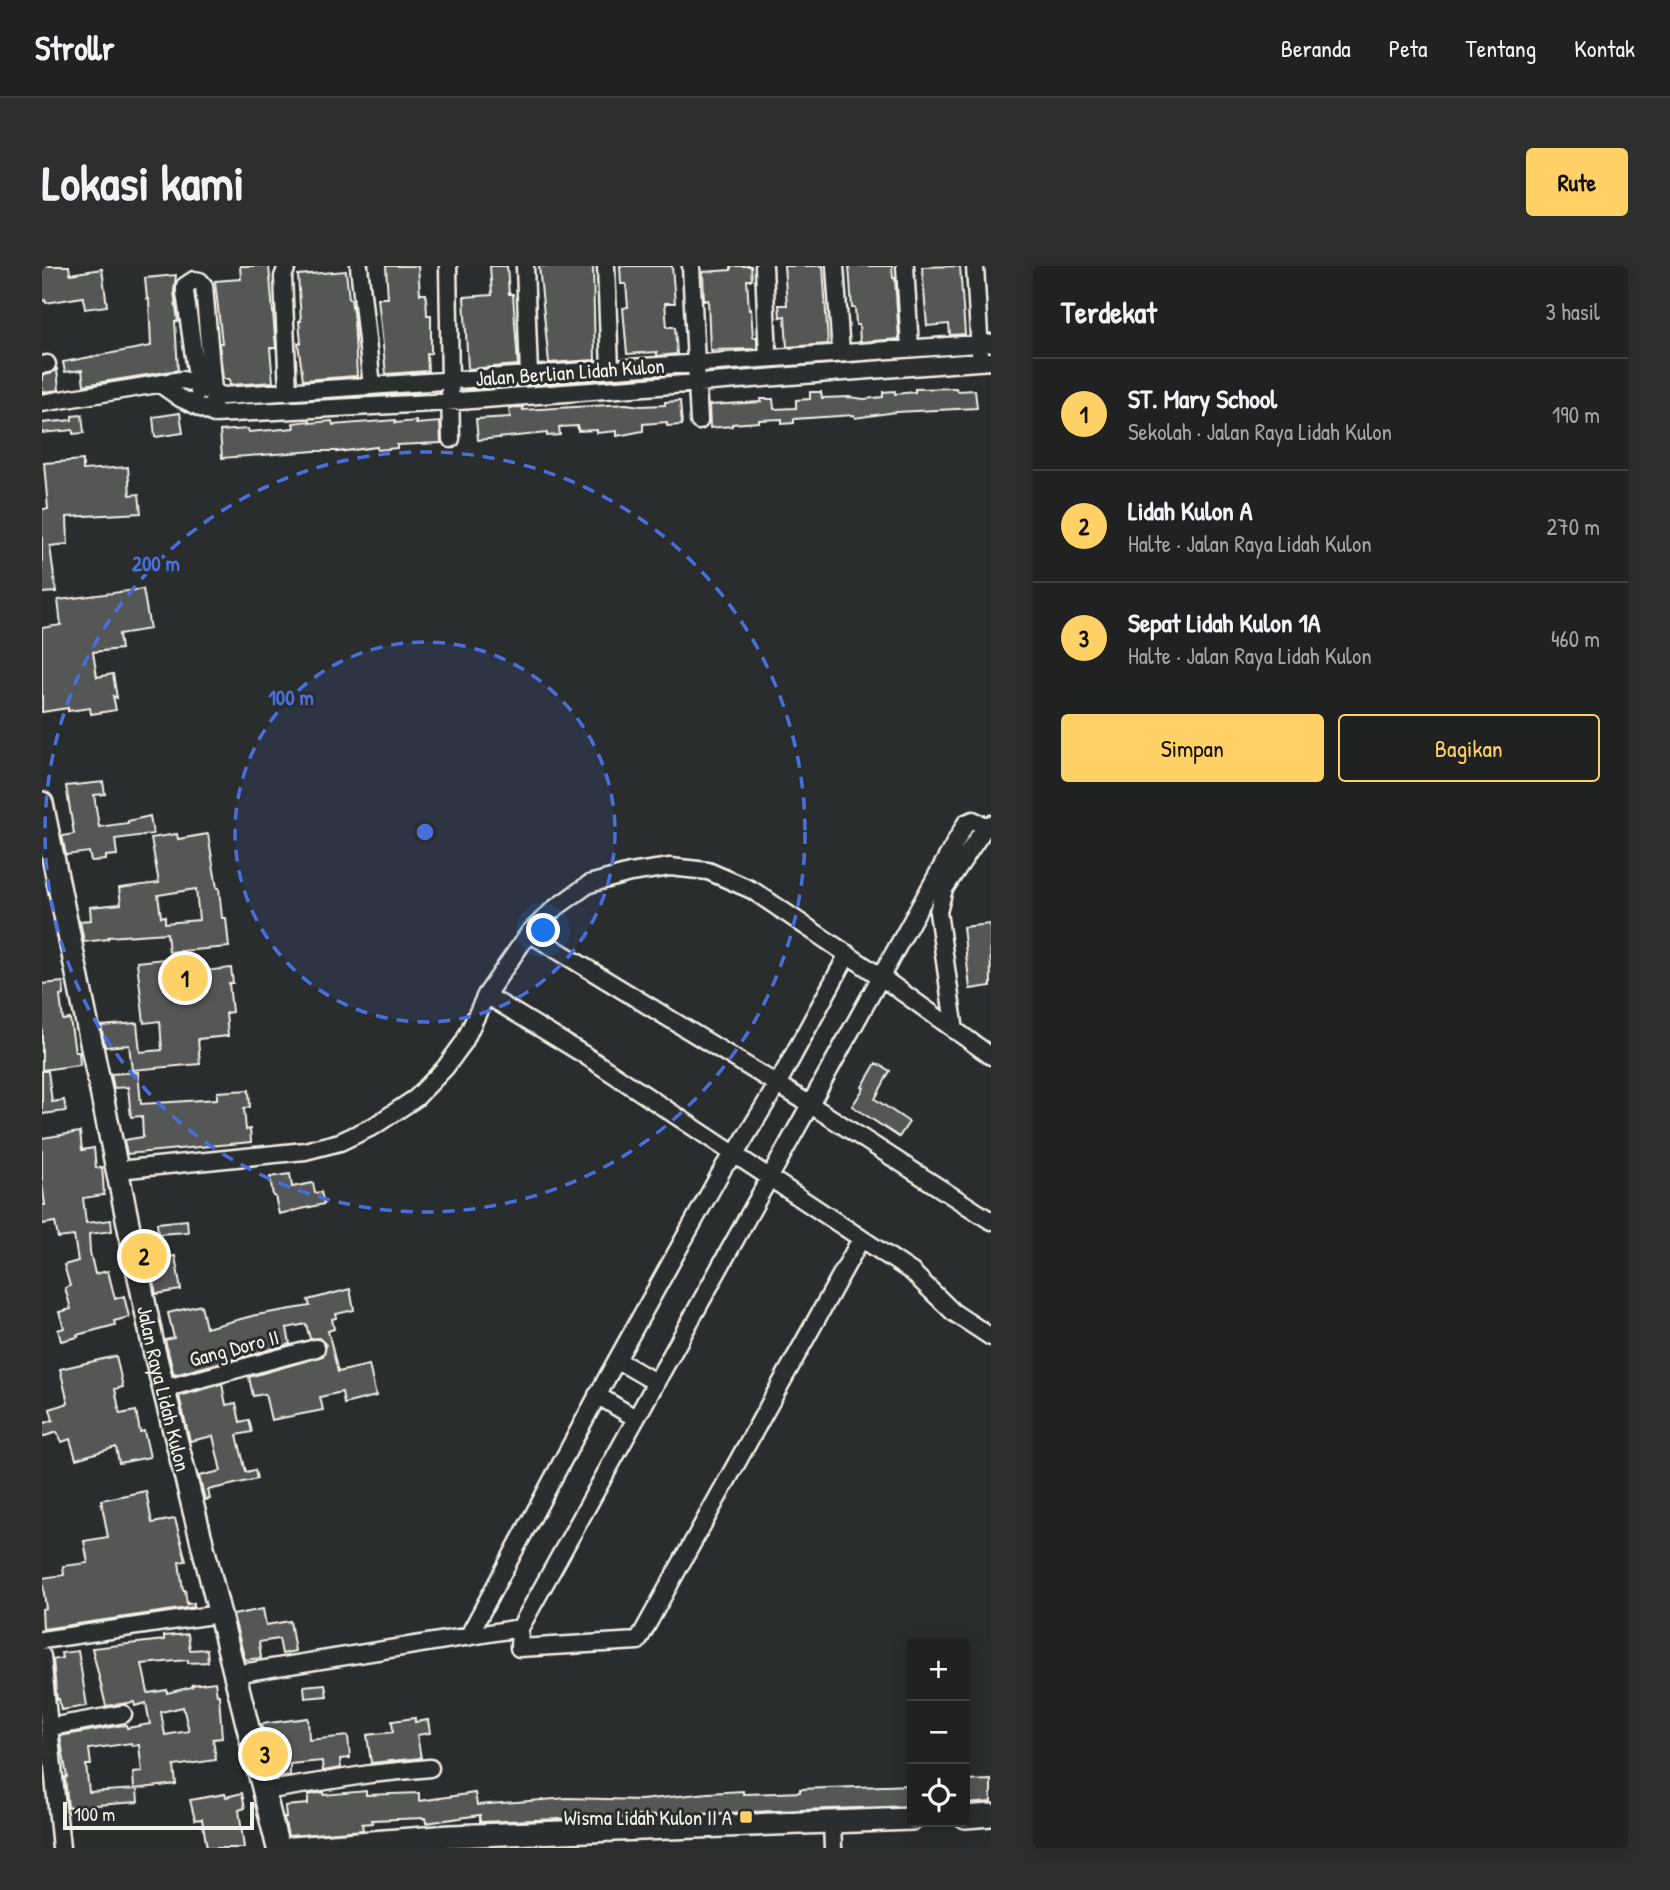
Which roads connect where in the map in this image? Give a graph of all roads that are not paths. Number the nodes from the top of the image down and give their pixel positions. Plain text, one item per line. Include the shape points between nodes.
1 (287, 266) edge
2 (359, 266) edge
3 (448, 266) edge
4 (525, 266) edge
5 (606, 266) edge
6 (691, 266) edge
7 (764, 266) edge
8 (835, 266) edge
9 (905, 266) edge
10 (975, 266) edge
11 (986, 343) edge
12 (910, 348) junction
13 (841, 353) junction
14 (768, 358) junction
15 (985, 362) edge
16 (696, 363) junction
17 (610, 369) junction
18 (529, 375) junction
19 (449, 380) junction
20 (697, 383) junction
21 (160, 384) junction
22 (198, 384) junction
23 (372, 386) junction
24 (288, 392) junction
25 (213, 394) junction
26 (450, 401) junction
27 (42, 402) edge
28 (208, 411) junction
29 (699, 421) dead end
30 (451, 439) dead end
31 (42, 803) edge
32 (988, 825) edge
33 (529, 933) junction
34 (848, 954) junction
35 (881, 977) junction
36 (486, 995) junction
37 (955, 1031) junction
38 (991, 1056) edge
39 (778, 1084) junction
40 (811, 1105) junction
41 (734, 1156) junction
42 (118, 1170) junction
43 (768, 1178) junction
44 (991, 1221) edge
45 (861, 1239) junction
46 (991, 1337) edge
47 (316, 1348) dead end
48 (617, 1360) junction
49 (655, 1382) junction
50 (163, 1389) junction
51 (597, 1395) junction
52 (635, 1419) junction
53 (219, 1614) junction
54 (520, 1628) junction
55 (468, 1637) junction
56 (42, 1640) edge
57 (42, 1656) edge
58 (234, 1674) junction
59 (123, 1714) dead end
60 (50, 1727) junction
61 (430, 1768) dead end
62 (264, 1791) junction
63 (991, 1815) edge
64 (970, 1817) edge
65 (907, 1819) edge
66 (832, 1823) junction
67 (452, 1842) edge
68 (61, 1848) edge
69 (278, 1848) edge
70 (292, 1848) edge
71 (833, 1848) edge

1 - 24 street via 283,277
2 - 23 street
3 - 19 street
4 - 18 street
5 - 17 street
6 - 16 street
7 - 14 street
8 - 13 street
9 - 12 street
10 - 11 street
11 - 12 street, Jalan Berlian Lidah Kulon
11 - 15 street
12 - 13 street, Jalan Berlian Lidah Kulon
13 - 14 street, Jalan Berlian Lidah Kulon
14 - 16 street, Jalan Berlian Lidah Kulon
15 - 20 street, Jalan Berlian Lidah Kulon
16 - 17 street, Jalan Berlian Lidah Kulon
16 - 20 street
17 - 18 street, Jalan Berlian Lidah Kulon
18 - 19 street, Jalan Berlian Lidah Kulon
19 - 23 street, Jalan Berlian Lidah Kulon
19 - 26 street
20 - 26 street, Jalan Berlian Lidah Kulon
20 - 29 street
21 - 22 street via 182,380
21 - 27 street
21 - 28 street
22 - 25 street
22 - 25 street via 185,292 194,280 204,286
22 - 28 street
23 - 24 street, Jalan Berlian Lidah Kulon
24 - 25 street, Jalan Berlian Lidah Kulon
25 - 28 street
26 - 28 street, Jalan Berlian Lidah Kulon
26 - 30 street
31 - 42 main road, Jalan Raya Lidah Kulon
32 - 35 street via 966,822
32 - 37 street via 944,889 938,912
33 - 34 street via 589,884 670,867 708,871 752,890
33 - 36 street
33 - 39 street
34 - 35 street
34 - 39 street
35 - 37 street
35 - 40 street
36 - 41 street
36 - 42 street via 464,1042 445,1068 415,1098 374,1126 305,1151
37 - 38 street
39 - 40 street
39 - 41 street
40 - 43 street
40 - 44 street
41 - 43 street
41 - 48 street
42 - 50 main road, Jalan Raya Lidah Kulon
43 - 45 street
43 - 49 street
45 - 46 street via 912,1272 953,1312
45 - 54 street via 638,1641 519,1648
47 - 50 street, Gang Doro II
48 - 49 street
48 - 51 street
49 - 52 street
50 - 53 main road, Jalan Raya Lidah Kulon
51 - 52 street
51 - 55 street
52 - 54 street
53 - 56 street
53 - 58 main road, Jalan Raya Lidah Kulon
54 - 55 street
55 - 58 street
57 - 60 street
58 - 62 main road, Jalan Raya Lidah Kulon
59 - 60 street
60 - 68 street
61 - 62 street
62 - 69 main road, Jalan Raya Lidah Kulon
63 - 64 main road
65 - 66 main road
66 - 67 main road
66 - 71 street
67 - 70 main road

